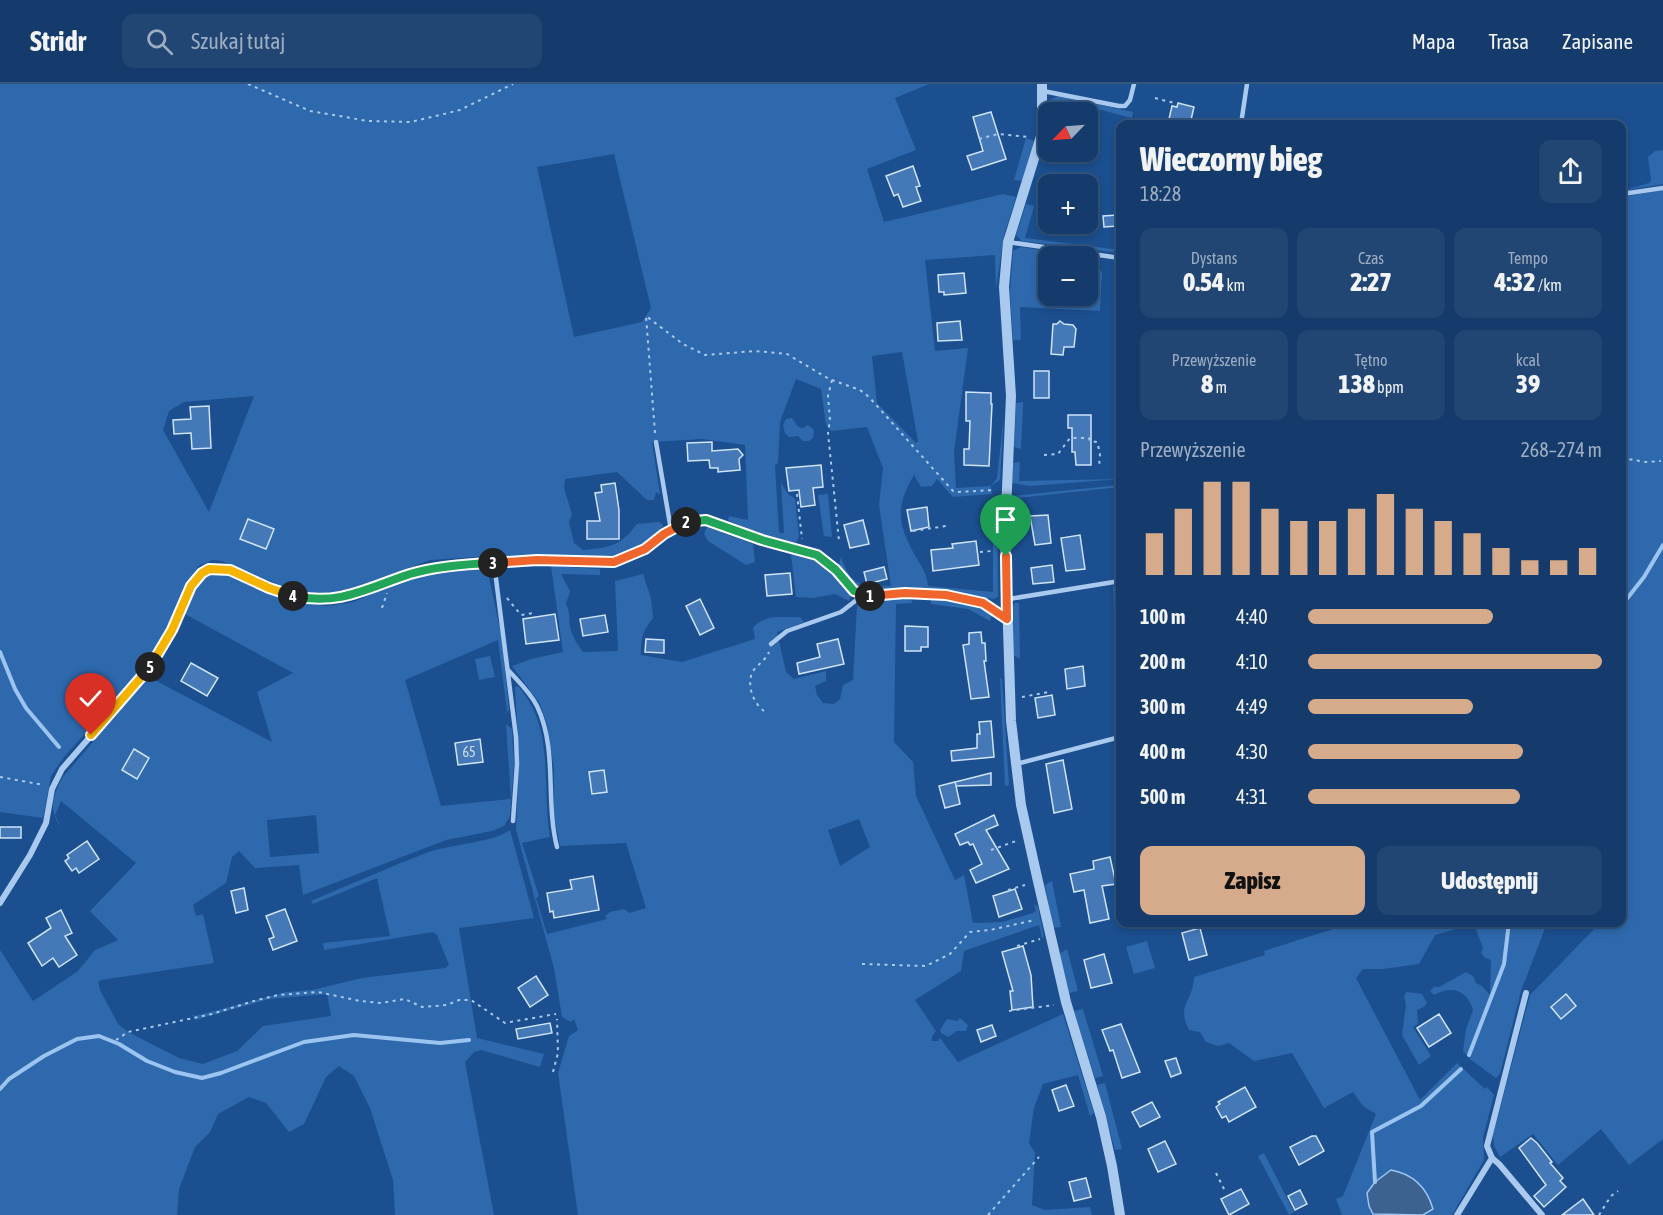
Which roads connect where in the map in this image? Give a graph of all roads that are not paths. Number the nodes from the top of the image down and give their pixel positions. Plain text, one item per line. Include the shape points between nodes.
1 (1134, 84) edge
2 (1247, 84) edge
3 (1043, 88) edge
4 (1242, 120) edge
5 (1663, 188) edge
6 (1626, 193) edge
7 (1008, 242) junction
8 (1116, 257) edge
9 (656, 442) road end
10 (671, 530) junction
11 (494, 563) junction
12 (1116, 582) edge
13 (863, 595) junction
14 (1006, 599) junction
15 (1007, 619) junction
16 (771, 644) road end
17 (508, 669) junction
18 (1116, 738) edge
19 (1015, 764) junction
20 (513, 821) dead end
21 (557, 846) dead end
22 (0, 903) edge
23 (1526, 993) dead end
24 (1492, 1158) junction
25 (1120, 1215) edge
26 (1457, 1215) edge
27 (1542, 1215) edge

1 - 3 lane via 1130,100 1119,106
2 - 4 lane
3 - 7 street via 1042,133
5 - 6 lane
7 - 8 lane
7 - 14 street via 1004,287 1011,396
9 - 10 lane
10 - 11 street via 645,549 614,562
10 - 13 street via 694,519 706,520 806,551 826,561 854,591
11 - 17 lane
11 - 22 street via 430,569 329,600 307,599 269,588 230,570 209,569 202,573 191,586 152,666 62,769 52,789 46,823
12 - 14 lane
13 - 15 street via 946,595 983,603
13 - 16 lane via 841,612 787,631
14 - 15 street
15 - 19 street
17 - 20 lane via 517,764
17 - 21 lane via 536,704 543,722 550,763 551,824
18 - 19 lane
19 - 25 street via 1046,917 1066,1002 1101,1117
23 - 24 street via 1487,1146
24 - 26 street
24 - 27 street

